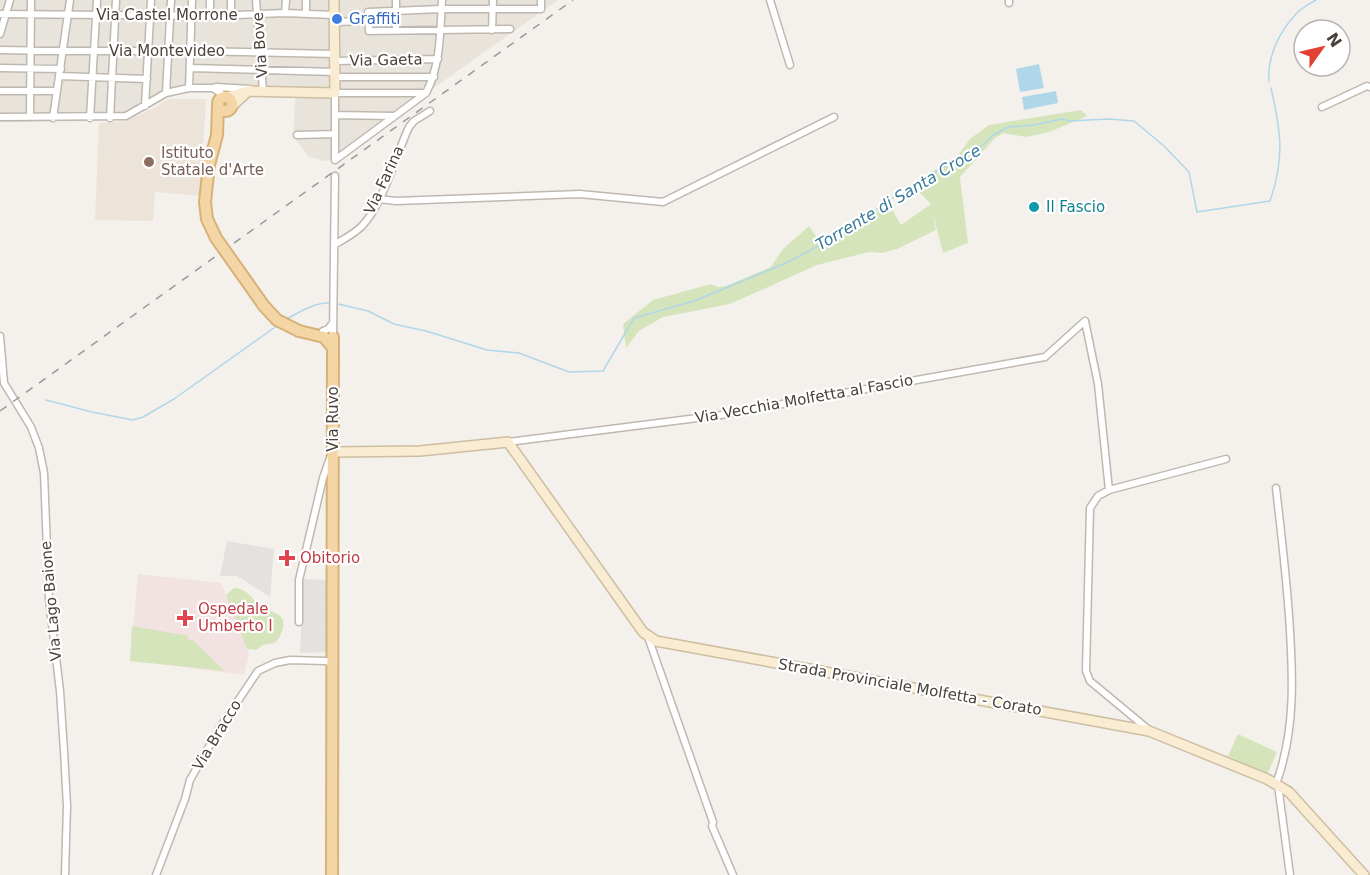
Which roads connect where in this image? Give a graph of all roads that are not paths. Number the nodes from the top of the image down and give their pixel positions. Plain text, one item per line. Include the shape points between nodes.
1 (10, 0) edge
2 (31, 0) edge
3 (70, 0) edge
4 (97, 0) edge
5 (116, 0) edge
6 (151, 0) edge
7 (171, 0) edge
8 (192, 0) edge
9 (210, 0) edge
10 (231, 0) edge
11 (256, 0) edge
12 (286, 0) edge
13 (306, 0) edge
14 (334, 0) edge
15 (396, 0) edge
16 (442, 0) edge
17 (492, 0) edge
18 (519, 0) edge
19 (541, 0) edge
20 (770, 0) edge
21 (441, 9) junction
22 (519, 9) junction
23 (492, 10) junction
24 (397, 11) junction
25 (285, 13) junction
26 (2, 14) edge
27 (30, 14) junction
28 (170, 14) junction
29 (258, 14) junction
30 (306, 14) junction
31 (67, 15) junction
32 (95, 15) junction
33 (116, 15) junction
34 (150, 15) junction
35 (231, 15) junction
36 (191, 16) junction
37 (210, 16) junction
38 (334, 19) junction
39 (368, 21) junction
40 (510, 29) dead end
41 (440, 30) junction
42 (492, 30) junction
43 (396, 31) junction
44 (0, 34) edge
45 (0, 50) edge
46 (30, 51) junction
47 (63, 51) junction
48 (94, 51) junction
49 (114, 51) junction
50 (148, 51) junction
51 (168, 51) junction
52 (191, 51) junction
53 (260, 52) junction
54 (334, 57) junction
55 (438, 59) junction
56 (790, 65) dead end
57 (0, 68) edge
58 (30, 68) junction
59 (190, 68) junction
60 (61, 69) junction
61 (262, 70) junction
62 (335, 74) junction
63 (59, 76) junction
64 (93, 77) junction
65 (112, 77) junction
66 (434, 77) junction
67 (147, 79) junction
68 (1370, 87) edge
69 (189, 88) junction
70 (208, 88) junction
71 (0, 91) edge
72 (30, 91) junction
73 (57, 91) junction
74 (255, 91) junction
75 (166, 93) junction
76 (335, 93) junction
77 (426, 93) junction
78 (225, 103) junction
79 (146, 106) junction
80 (1322, 107) dead end
81 (430, 111) dead end
82 (335, 115) junction
83 (394, 116) junction
84 (0, 117) edge
85 (30, 117) junction
86 (834, 117) dead end
87 (53, 118) junction
88 (90, 118) junction
89 (110, 118) junction
90 (335, 134) junction
91 (297, 135) dead end
92 (335, 176) dead end
93 (379, 199) junction
94 (334, 245) junction
95 (0, 336) edge
96 (328, 338) junction
97 (4, 391) edge
98 (508, 442) junction
99 (333, 452) junction
100 (1226, 459) dead end
101 (1276, 488) dead end
102 (1109, 490) junction
103 (299, 622) dead end
104 (648, 637) junction
105 (333, 663) junction
106 (1149, 730) junction
107 (1277, 784) junction
108 (65, 875) edge
109 (156, 875) edge
110 (332, 875) edge
111 (733, 875) edge
112 (1290, 875) edge
113 (1364, 875) edge

1 - 26 street
2 - 27 street
3 - 31 street
4 - 32 street
5 - 33 street
6 - 34 street
7 - 28 street
8 - 36 street
9 - 37 street
10 - 35 street
11 - 29 street, Via Bove
12 - 25 street
13 - 30 street
14 - 38 street
15 - 24 street
16 - 21 street
17 - 23 street
18 - 22 street
19 - 22 street via 541,9
20 - 56 street
21 - 23 street
21 - 24 street
21 - 41 street
22 - 23 street
23 - 42 street
24 - 39 street via 368,12
24 - 43 street
25 - 29 street, Via Castel Morrone
25 - 30 street, Via Castel Morrone
26 - 27 street, Via Castel Morrone
26 - 44 street
27 - 31 street, Via Castel Morrone
27 - 46 street
28 - 34 street, Via Castel Morrone
28 - 36 street, Via Castel Morrone
28 - 51 street
29 - 35 street, Via Castel Morrone
29 - 53 street, Via Bove
30 - 38 street, Via Castel Morrone
31 - 32 street, Via Castel Morrone
31 - 47 street
32 - 33 street, Via Castel Morrone
32 - 48 street
33 - 34 street, Via Castel Morrone
33 - 49 street
34 - 50 street
35 - 37 street, Via Castel Morrone
36 - 37 street, Via Castel Morrone
36 - 52 street
38 - 39 street, Via Castel Morrone
38 - 54 street
39 - 43 street via 369,31
40 - 42 street
41 - 42 street
41 - 43 street
41 - 55 street
45 - 46 street, Via Montevideo
46 - 47 street, Via Montevideo
46 - 58 street
47 - 48 street, Via Montevideo
47 - 60 street
48 - 49 street, Via Montevideo
48 - 64 street
49 - 50 street, Via Montevideo
49 - 65 street
50 - 51 street, Via Montevideo
50 - 67 street
51 - 52 street, Via Montevideo
51 - 75 street
52 - 53 street, Via Montevideo
52 - 59 street
53 - 54 street, Via Montevideo
53 - 61 street, Via Bove
54 - 55 street, Via Gaeta
54 - 62 street
55 - 66 street
57 - 58 street
58 - 60 street
58 - 72 street
59 - 61 street
59 - 69 street
60 - 63 street
61 - 62 street
61 - 74 street, Via Bove
62 - 66 street
62 - 76 street
63 - 64 street
63 - 73 street
64 - 65 street
64 - 88 street
65 - 67 street
65 - 89 street
66 - 77 street
67 - 79 street
68 - 80 street
69 - 70 street
69 - 75 street
70 - 74 street
70 - 78 street via 220,91
71 - 72 street
72 - 73 street
72 - 85 street
73 - 87 street
74 - 76 street
74 - 78 street
75 - 79 street
76 - 77 street
76 - 82 street
77 - 83 street
78 - 96 main road, bridge via 209,165 207,219 216,238 277,320
79 - 89 street via 126,116
81 - 93 street, Via Farina via 409,127
82 - 83 street
82 - 90 street
83 - 90 street via 335,160
84 - 85 street
85 - 87 street
86 - 93 street via 663,202 579,194
87 - 88 street
88 - 89 street
90 - 91 street
92 - 94 street, Via Ruvo
93 - 94 street, Via Farina via 364,224
94 - 96 street, Via Ruvo via 334,318
95 - 97 street, Via Lago Baione
96 - 99 main road, Via Ruvo
97 - 108 street, Via Lago Baione via 31,427 44,473 49,599 65,762
98 - 99 street via 436,450
98 - 102 street, Via Vecchia Molfetta al Fascio via 721,415 1045,357 1085,321 1098,384
98 - 104 street
99 - 103 street via 299,580
99 - 105 main road, Via Ruvo
100 - 102 street
101 - 107 street via 1286,572 1293,701
102 - 106 street via 1098,496 1090,508 1086,671 1090,681
104 - 106 street, Strada Provinciale Molfetta - Corato via 667,644
104 - 111 street via 712,826
105 - 109 street, Via Bracco via 290,660 258,671 190,780
105 - 110 main road, Via Ruvo
106 - 107 street, Strada Provinciale Molfetta - Corato
107 - 112 street
107 - 113 street, Strada Provinciale Molfetta - Corato via 1298,800

